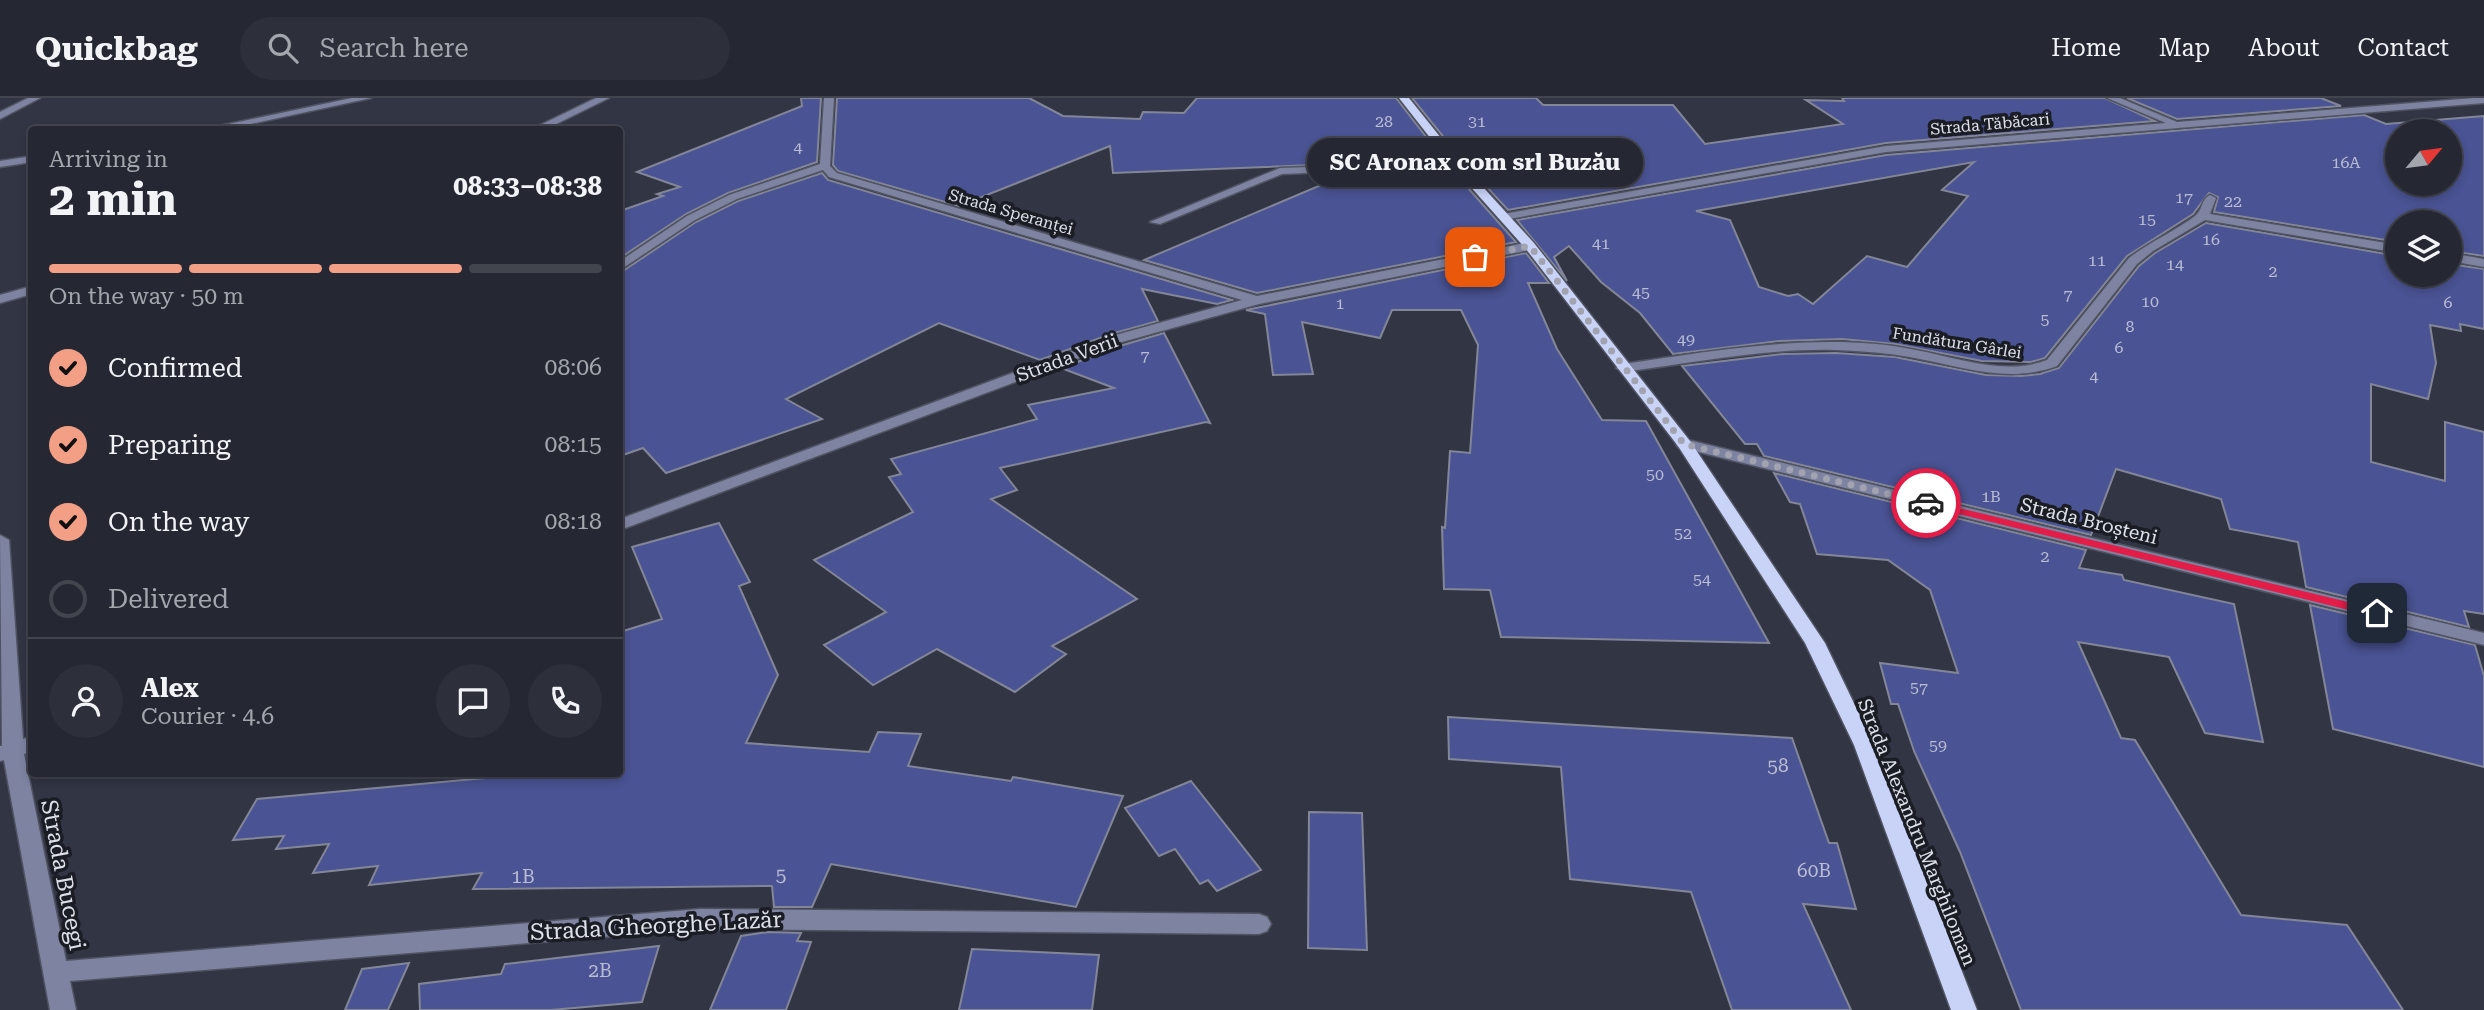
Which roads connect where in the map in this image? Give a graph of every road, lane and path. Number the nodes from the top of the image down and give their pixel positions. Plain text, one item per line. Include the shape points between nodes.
1 (35, 98) edge
2 (366, 98) edge
3 (604, 98) edge
4 (829, 98) edge
5 (1404, 98) edge
6 (2112, 98) edge
7 (2484, 100) edge
8 (0, 116) edge
9 (2175, 123) junction
10 (225, 126) edge
11 (544, 126) edge
12 (28, 160) edge
13 (0, 164) edge
14 (1457, 165) junction
15 (825, 166) junction
16 (2210, 198) dead end
17 (2203, 216) junction
18 (1503, 217) junction
19 (1156, 222) dead end
20 (1530, 246) junction
21 (2385, 247) edge
22 (2462, 259) edge
23 (623, 263) edge
24 (2484, 263) edge
25 (28, 291) edge
26 (0, 299) edge
27 (1257, 300) junction
28 (1623, 368) junction
29 (1684, 444) junction
30 (623, 524) edge
31 (0, 540) edge
32 (2484, 639) edge
33 (15, 750) edge
34 (1259, 925) dead end
35 (54, 972) junction
36 (63, 1010) edge
37 (1964, 1010) edge

1 - 8 street
2 - 10 street
3 - 11 street
4 - 15 street
5 - 14 main road, Strada Alexandru Marghiloman
6 - 9 street
7 - 9 street, Strada Tăbăcari
9 - 18 street, Strada Tăbăcari via 1886,149
12 - 13 street
14 - 18 main road, Strada Alexandru Marghiloman
14 - 19 street via 1280,171
15 - 23 street via 733,197 691,218
15 - 27 street, Strada Speranței via 833,175 853,183
16 - 17 street
17 - 21 street
17 - 28 street, Fundătura Gârlei via 2133,261 2052,363 2040,370 2002,370 1845,344 1781,347
18 - 20 main road, Strada Alexandru Marghiloman
20 - 27 street, Strada Verii
20 - 28 main road, Strada Alexandru Marghiloman
22 - 24 street
25 - 26 street
27 - 30 street, Strada Verii via 1117,339
28 - 29 main road, Strada Alexandru Marghiloman
29 - 32 street, Strada Broșteni
29 - 37 main road, Strada Alexandru Marghiloman via 1815,643 1864,745
31 - 33 street, Strada Bucegi
33 - 35 street, Strada Bucegi
34 - 35 street, Strada Gheorghe Lazăr via 700,919
35 - 36 street, Strada Bucegi

